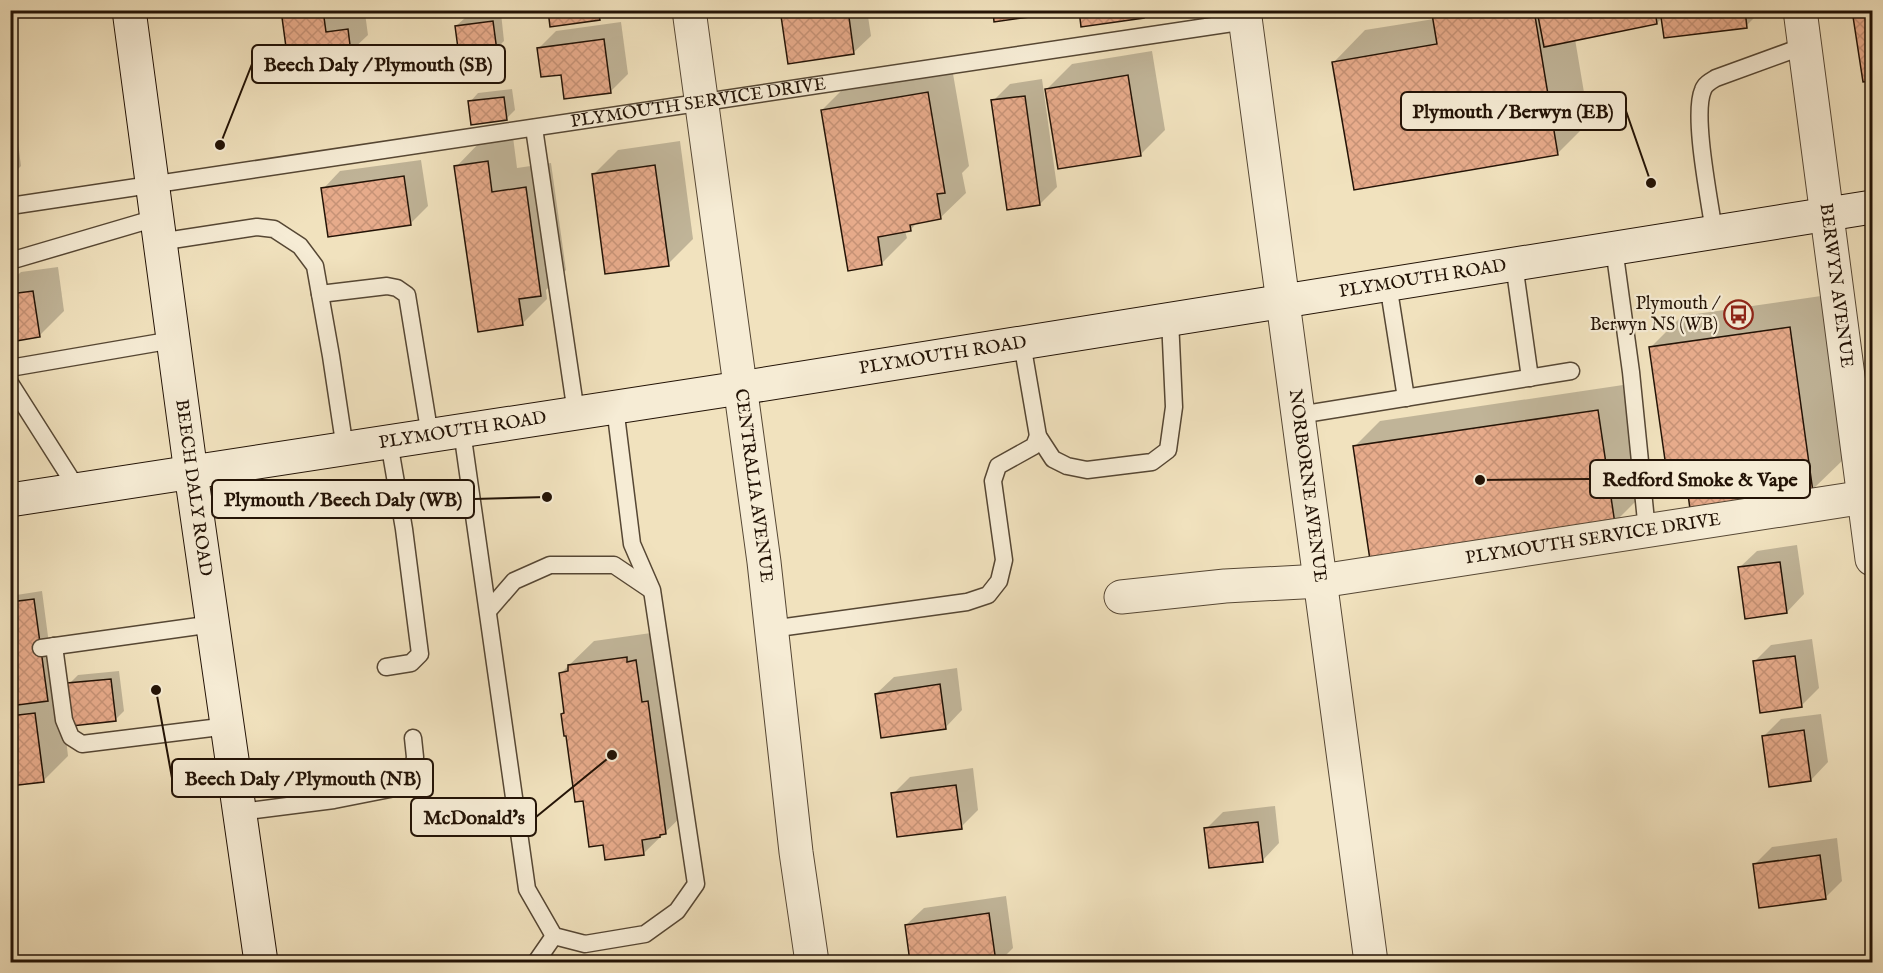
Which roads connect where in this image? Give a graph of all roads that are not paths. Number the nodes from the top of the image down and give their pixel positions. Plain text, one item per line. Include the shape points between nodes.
1 (129, 10) edge
2 (689, 10) edge
3 (1800, 10) edge
4 (1245, 16) edge
5 (1804, 46) junction
6 (701, 103) junction
7 (534, 128) junction
8 (152, 185) junction
9 (10, 206) edge
10 (1872, 207) edge
11 (1827, 214) junction
12 (158, 230) junction
13 (1714, 232) junction
14 (1614, 248) junction
15 (10, 261) edge
16 (1514, 264) junction
17 (1388, 284) junction
18 (320, 294) junction
19 (1284, 301) junction
20 (1170, 319) junction
21 (173, 340) junction
22 (1022, 343) junction
23 (10, 368) edge
24 (1570, 371) dead end
25 (1530, 378) junction
26 (10, 383) edge
27 (740, 388) junction
28 (1406, 398) junction
29 (615, 407) junction
30 (576, 413) junction
31 (1299, 415) junction
32 (462, 431) junction
33 (430, 436) junction
34 (1038, 436) junction
35 (389, 442) junction
36 (345, 449) junction
37 (191, 473) junction
38 (78, 490) junction
39 (1868, 496) edge
40 (10, 500) edge
41 (1647, 531) junction
42 (1872, 559) edge
43 (1321, 581) junction
44 (652, 590) junction
45 (1121, 597) dead end
46 (488, 611) junction
47 (213, 624) junction
48 (771, 629) junction
49 (386, 667) dead end
50 (228, 726) junction
51 (413, 738) dead end
52 (240, 812) junction
53 (554, 936) junction
54 (261, 963) edge
55 (536, 963) edge
56 (812, 963) edge
57 (1371, 963) edge

1 - 8 street, BEECH DALY ROAD
2 - 6 street, CENTRALIA AVENUE
3 - 5 street, BERWYN AVENUE
4 - 6 lane, PLYMOUTH SERVICE DRIVE
4 - 19 street, NORBORNE AVENUE
5 - 11 street, BERWYN AVENUE
5 - 13 lane via 1716,78 1704,87 1699,101 1701,139
6 - 7 lane, PLYMOUTH SERVICE DRIVE
6 - 27 street, CENTRALIA AVENUE
7 - 8 lane, PLYMOUTH SERVICE DRIVE
7 - 30 lane
8 - 9 lane, PLYMOUTH SERVICE DRIVE
8 - 12 street, BEECH DALY ROAD
10 - 11 street, PLYMOUTH ROAD
11 - 13 street, PLYMOUTH ROAD
11 - 39 street, BERWYN AVENUE
12 - 15 lane
12 - 18 lane via 274,229 300,246 315,266
12 - 21 street, BEECH DALY ROAD
13 - 14 street, PLYMOUTH ROAD
14 - 16 street, PLYMOUTH ROAD
14 - 41 lane
16 - 17 street, PLYMOUTH ROAD
16 - 25 lane
17 - 19 street, PLYMOUTH ROAD
17 - 28 lane
18 - 33 lane via 387,286 407,295
18 - 36 lane
19 - 20 street, PLYMOUTH ROAD
19 - 31 street, NORBORNE AVENUE
20 - 22 street, PLYMOUTH ROAD
20 - 34 lane via 1173,407 1168,450 1152,462 1087,470 1053,459
21 - 23 lane
21 - 37 street, BEECH DALY ROAD
22 - 27 street, PLYMOUTH ROAD
22 - 34 lane
24 - 25 lane
25 - 28 lane
26 - 38 lane
27 - 29 street, PLYMOUTH ROAD
27 - 48 street, CENTRALIA AVENUE
28 - 31 lane
29 - 30 street, PLYMOUTH ROAD
29 - 44 lane via 632,544
30 - 32 street, PLYMOUTH ROAD
31 - 43 street, NORBORNE AVENUE
32 - 33 street, PLYMOUTH ROAD
32 - 46 lane
33 - 35 street, PLYMOUTH ROAD
34 - 48 lane via 1034,446 998,466 993,481 1004,560 999,581 988,596
35 - 36 street, PLYMOUTH ROAD
35 - 49 lane via 420,654 411,663
36 - 37 street, PLYMOUTH ROAD
37 - 38 street, PLYMOUTH ROAD
37 - 47 street, BEECH DALY ROAD
38 - 40 street, PLYMOUTH ROAD
39 - 41 street, PLYMOUTH SERVICE DRIVE
39 - 42 street, BERWYN AVENUE
41 - 43 street, PLYMOUTH SERVICE DRIVE
43 - 45 street, PLYMOUTH SERVICE DRIVE
43 - 57 street, NORBORNE AVENUE
44 - 46 lane via 614,565 550,565 514,581
44 - 53 lane via 696,884 677,911 645,934 585,944
46 - 53 lane via 527,889
47 - 50 street, BEECH DALY ROAD
47 - 50 lane via 47,647 64,720 71,737 82,744
48 - 56 street, CENTRALIA AVENUE
50 - 52 street, BEECH DALY ROAD
51 - 52 lane via 412,777 400,787
52 - 54 street, BEECH DALY ROAD
53 - 55 lane

